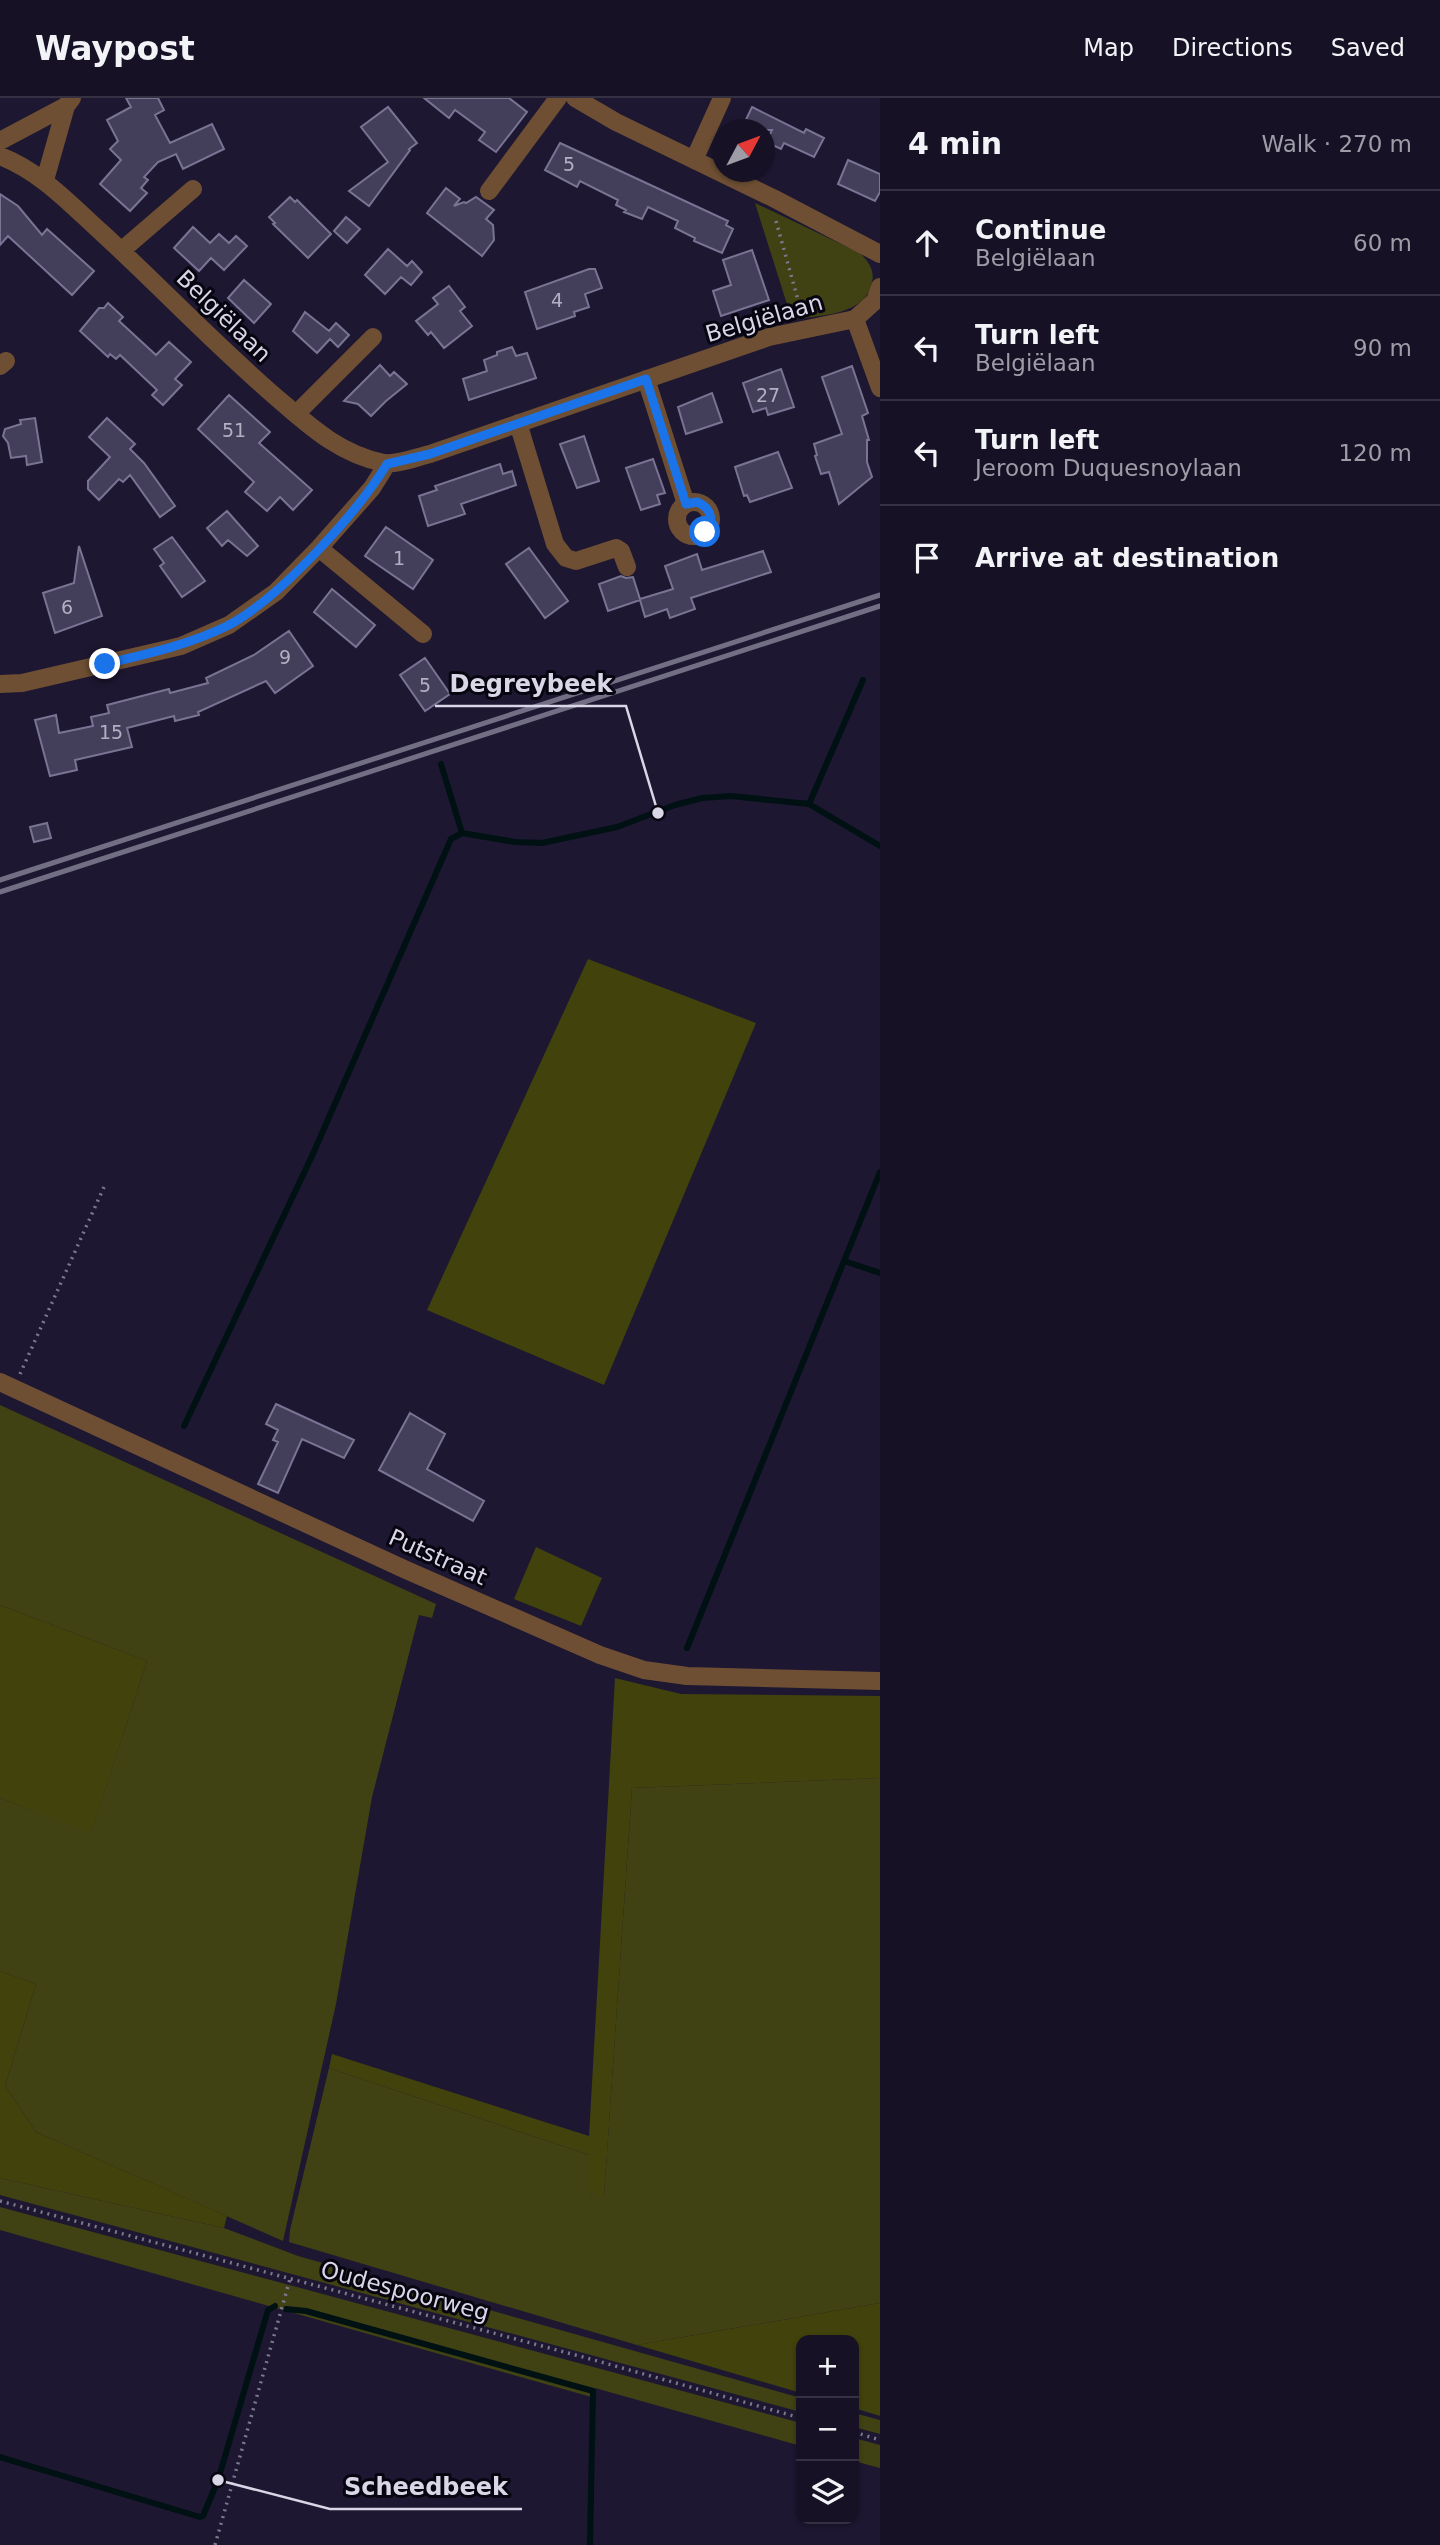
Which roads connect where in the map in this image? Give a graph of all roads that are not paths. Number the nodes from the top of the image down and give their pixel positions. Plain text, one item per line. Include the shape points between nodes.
1 (558, 98) edge
2 (575, 98) edge
3 (722, 98) edge
4 (67, 101) edge
5 (0, 141) edge
6 (0, 156) edge
7 (694, 160) junction
8 (45, 180) junction
9 (193, 188) dead end
10 (489, 191) dead end
11 (121, 251) junction
12 (877, 253) edge
13 (880, 288) edge
14 (855, 319) junction
15 (373, 337) dead end
16 (646, 379) junction
17 (880, 388) edge
18 (296, 414) junction
19 (518, 424) junction
20 (387, 464) junction
21 (686, 504) dead end
22 (319, 548) junction
23 (627, 567) dead end
24 (423, 634) dead end
25 (0, 684) edge
26 (7, 1385) edge
27 (880, 1681) edge

1 - 10 street
2 - 7 street
3 - 7 street
4 - 5 street
4 - 8 street
6 - 8 street, Belgiëlaan
7 - 12 street
8 - 11 street, Belgiëlaan
9 - 11 street
11 - 18 street, Belgiëlaan
13 - 14 street, Belgiëlaan via 876,301
14 - 16 street, Belgiëlaan via 769,337
14 - 17 street, Belgiëlaan
15 - 18 street
16 - 19 street, Belgiëlaan
16 - 21 street
18 - 20 street, Belgiëlaan via 354,455
19 - 20 street, Belgiëlaan
19 - 23 street via 555,544 566,558 576,561 616,548
20 - 22 street
22 - 24 street
22 - 25 street via 275,592 229,625 181,646 22,683
26 - 27 street, Putstraat via 600,1656 644,1670 687,1676

